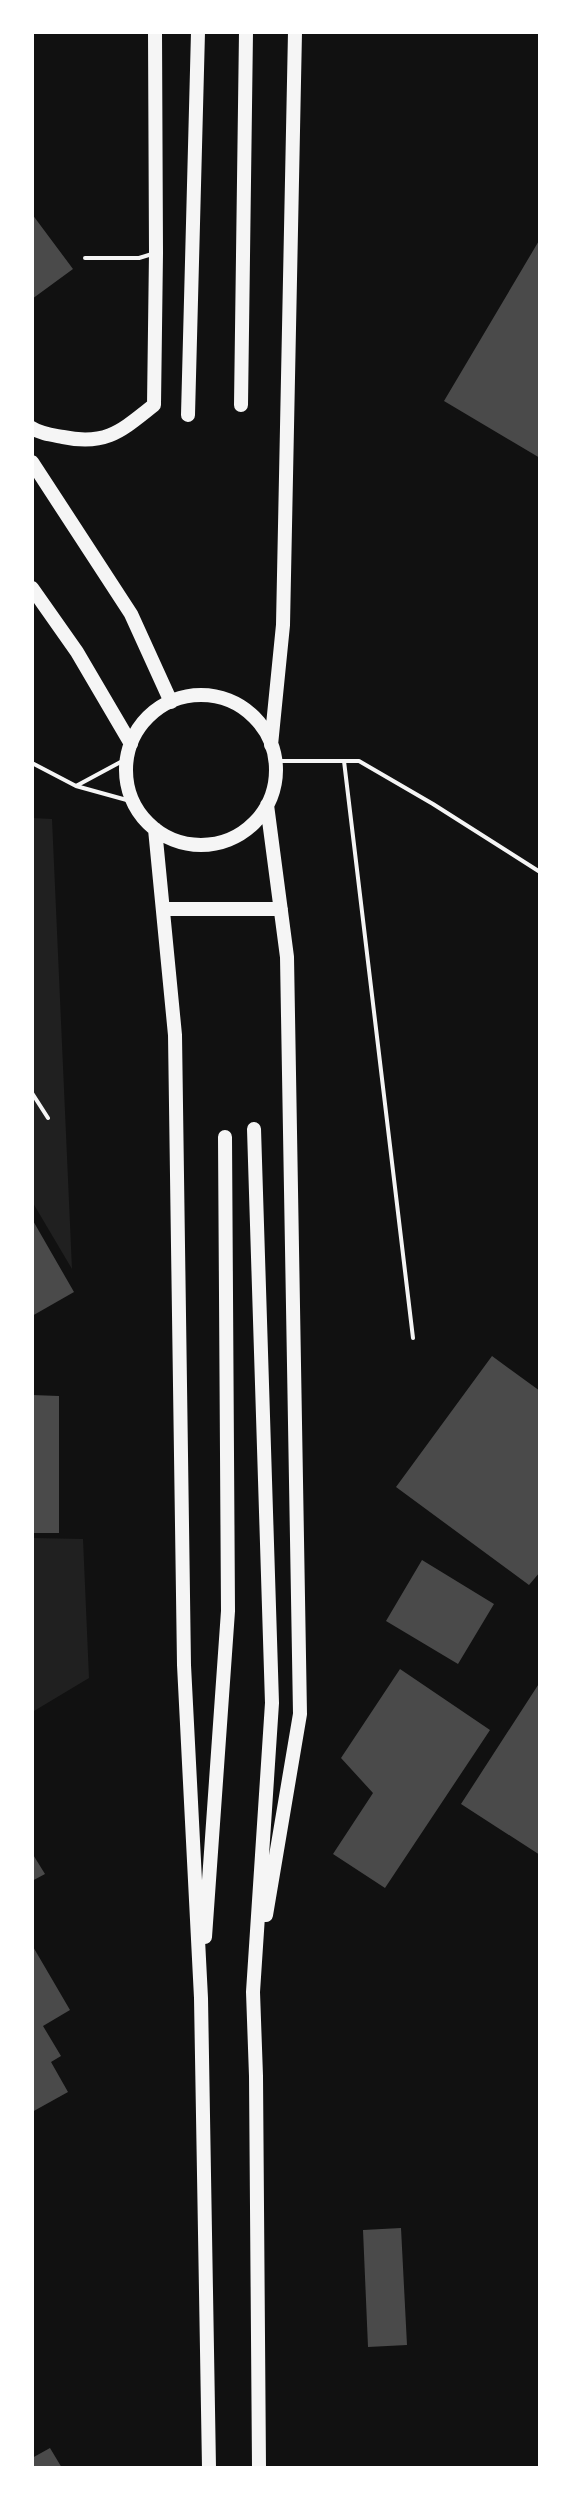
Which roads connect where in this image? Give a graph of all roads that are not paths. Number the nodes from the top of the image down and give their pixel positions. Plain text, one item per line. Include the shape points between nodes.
1 (155, 32) edge
2 (198, 32) edge
3 (246, 32) edge
4 (295, 32) edge
5 (156, 253) junction
6 (85, 258) dead end
7 (241, 405) dead end
8 (188, 415) dead end
9 (32, 428) edge
10 (32, 462) edge
11 (32, 588) edge
12 (171, 702) junction
13 (271, 745) junction
14 (130, 751) junction
15 (275, 761) junction
16 (344, 761) junction
17 (32, 763) edge
18 (76, 786) junction
19 (134, 802) junction
20 (267, 805) junction
21 (155, 829) junction
22 (540, 872) edge
23 (163, 909) junction
24 (281, 909) junction
25 (32, 1093) edge
26 (48, 1118) dead end
27 (254, 1129) dead end
28 (225, 1137) dead end
29 (413, 1338) dead end
30 (253, 1992) junction
31 (201, 1998) junction
32 (209, 2468) edge
33 (259, 2468) edge

1 - 5 highway
2 - 8 highway
3 - 7 highway
4 - 13 highway via 282,625
5 - 6 lane via 139,258
5 - 9 highway via 154,404 127,427 100,440 78,440
10 - 12 highway via 131,614
11 - 14 highway via 76,652
12 - 13 highway via 204,695 227,700 248,712 264,729
12 - 14 highway via 143,723
13 - 15 highway
14 - 18 lane
14 - 19 highway via 126,767
15 - 16 lane
15 - 20 highway via 277,773
16 - 22 lane via 359,761
16 - 29 lane
17 - 18 lane
18 - 19 lane
19 - 21 highway
20 - 21 highway via 261,817 244,833 223,843 199,846 184,843
20 - 24 highway
21 - 23 highway
23 - 24 highway
23 - 31 highway via 175,1035 184,1665
24 - 30 highway via 287,957 300,1714
25 - 26 lane
27 - 30 highway via 272,1703
28 - 31 highway via 228,1612
30 - 33 highway
31 - 32 highway

